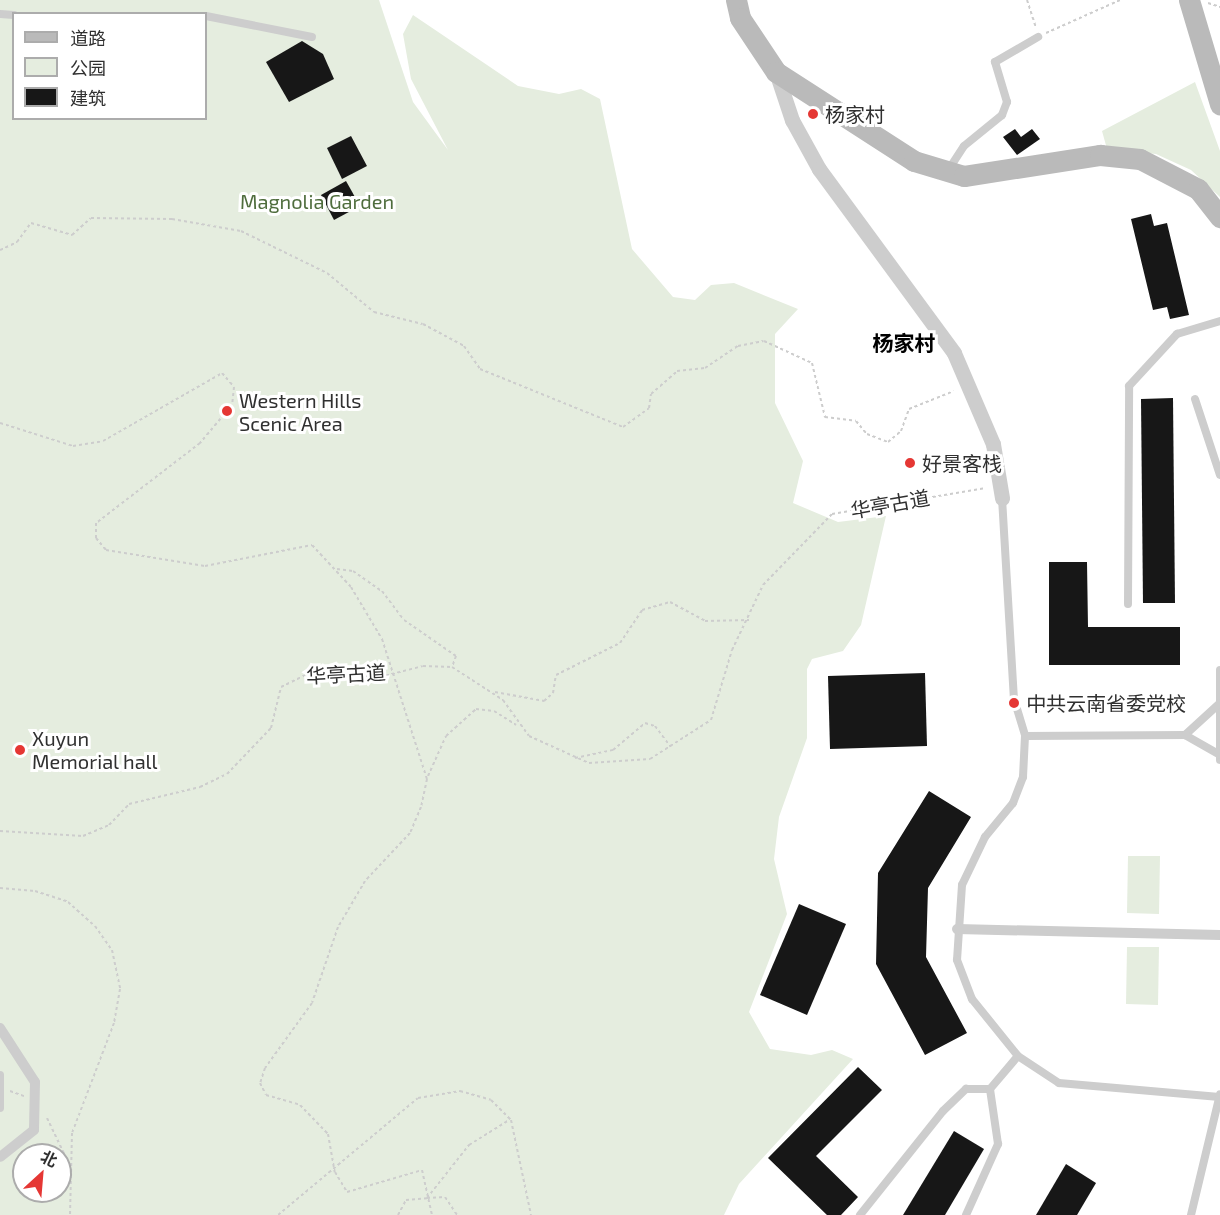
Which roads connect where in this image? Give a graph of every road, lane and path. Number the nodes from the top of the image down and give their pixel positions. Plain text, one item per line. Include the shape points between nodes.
1 (736, 0) edge
2 (1027, 0) edge
3 (1120, 0) edge
4 (1189, 0) edge
5 (1202, 0) edge
6 (1220, 6) edge
7 (207, 15) edge
8 (312, 37) dead end
9 (1038, 37) junction
10 (776, 72) junction
11 (1220, 104) edge
12 (947, 173) junction
13 (1220, 217) edge
14 (0, 250) edge
15 (1220, 321) edge
16 (967, 381) junction
17 (1195, 399) dead end
18 (0, 423) edge
19 (1220, 475) edge
20 (1001, 492) junction
21 (338, 569) junction
22 (1128, 604) dead end
23 (749, 620) junction
24 (452, 667) junction
25 (1220, 670) edge
26 (393, 672) junction
27 (494, 692) junction
28 (1220, 703) edge
29 (518, 726) junction
30 (1185, 735) junction
31 (1025, 736) junction
32 (671, 747) junction
33 (1220, 755) edge
34 (575, 758) junction
35 (1220, 760) edge
36 (427, 779) junction
37 (0, 831) edge
38 (0, 888) edge
39 (957, 929) junction
40 (1220, 935) edge
41 (0, 1028) edge
42 (1018, 1056) junction
43 (0, 1075) edge
44 (990, 1089) junction
45 (1220, 1095) edge
46 (0, 1108) edge
47 (511, 1120) junction
48 (0, 1158) edge
49 (335, 1172) junction
50 (427, 1198) junction
51 (70, 1215) edge
52 (278, 1215) edge
53 (398, 1215) edge
54 (432, 1215) edge
55 (458, 1215) edge
56 (531, 1215) edge
57 (861, 1215) edge
58 (966, 1215) edge
59 (1191, 1215) edge

1 - 10 main road via 740,18
2 - 9 path
3 - 9 path
4 - 11 main road
5 - 6 path
7 - 8 lane
9 - 12 lane via 995,62 1007,102 1002,115 964,146
10 - 12 main road via 871,137
10 - 16 street via 792,120 819,169 954,353
12 - 13 main road via 990,175 1100,155 1140,159 1198,189
14 - 16 path via 17,242 32,223 72,235 91,218 172,219 241,231 327,273 375,312 423,324 464,345 480,369 623,427 649,408 651,394 677,371 705,368 738,346 764,341 812,363 825,417 856,421 867,434 888,442 901,432 909,409
15 - 22 lane via 1177,334 1130,386
16 - 20 street via 993,444
17 - 19 lane
18 - 21 path via 73,446 103,441 222,373 234,387 232,405 200,443 96,523 96,538 106,550 205,566 312,545
20 - 23 path, 华亭古道 via 832,514 764,585
20 - 31 lane via 1014,699
21 - 24 path via 352,571 382,591 404,620 456,656
21 - 26 path via 382,639
23 - 27 path via 705,621 670,602 642,610 620,644 556,675 553,693 544,701
23 - 32 path, 华亭古道 via 732,650 711,720
24 - 26 path, 华亭古道
24 - 27 path
25 - 28 lane
26 - 36 path
26 - 37 path, 华亭古道 via 292,678 281,687 271,728 227,774 200,787 129,804 97,832
27 - 29 path
28 - 30 lane
28 - 33 lane
29 - 34 path
29 - 36 path via 494,711 476,709 446,736
30 - 31 lane
30 - 33 lane
31 - 39 lane via 1023,777 1013,802 985,837 962,885
32 - 34 path, 华亭古道 via 650,759 612,764
32 - 34 path via 655,726 645,723 618,747
33 - 35 lane
36 - 49 path via 410,833 364,881 338,927 312,1003 265,1068 260,1083 266,1095 300,1105 328,1134
38 - 51 path via 35,891 68,902 95,926 114,960 120,989 114,1023 72,1133
39 - 40 street
39 - 42 lane via 957,960 972,999
41 - 48 street, bridge via 35,1082 34,1130
42 - 44 lane
42 - 45 lane via 1059,1083
43 - 46 lane
44 - 57 lane via 966,1089
44 - 58 lane via 998,1144
45 - 59 lane
47 - 49 path via 491,1100 460,1091 418,1098
47 - 50 path via 469,1145
47 - 56 path
49 - 50 path via 346,1192 422,1170
49 - 52 path
50 - 53 path via 406,1200
50 - 54 path
50 - 55 path via 445,1197

